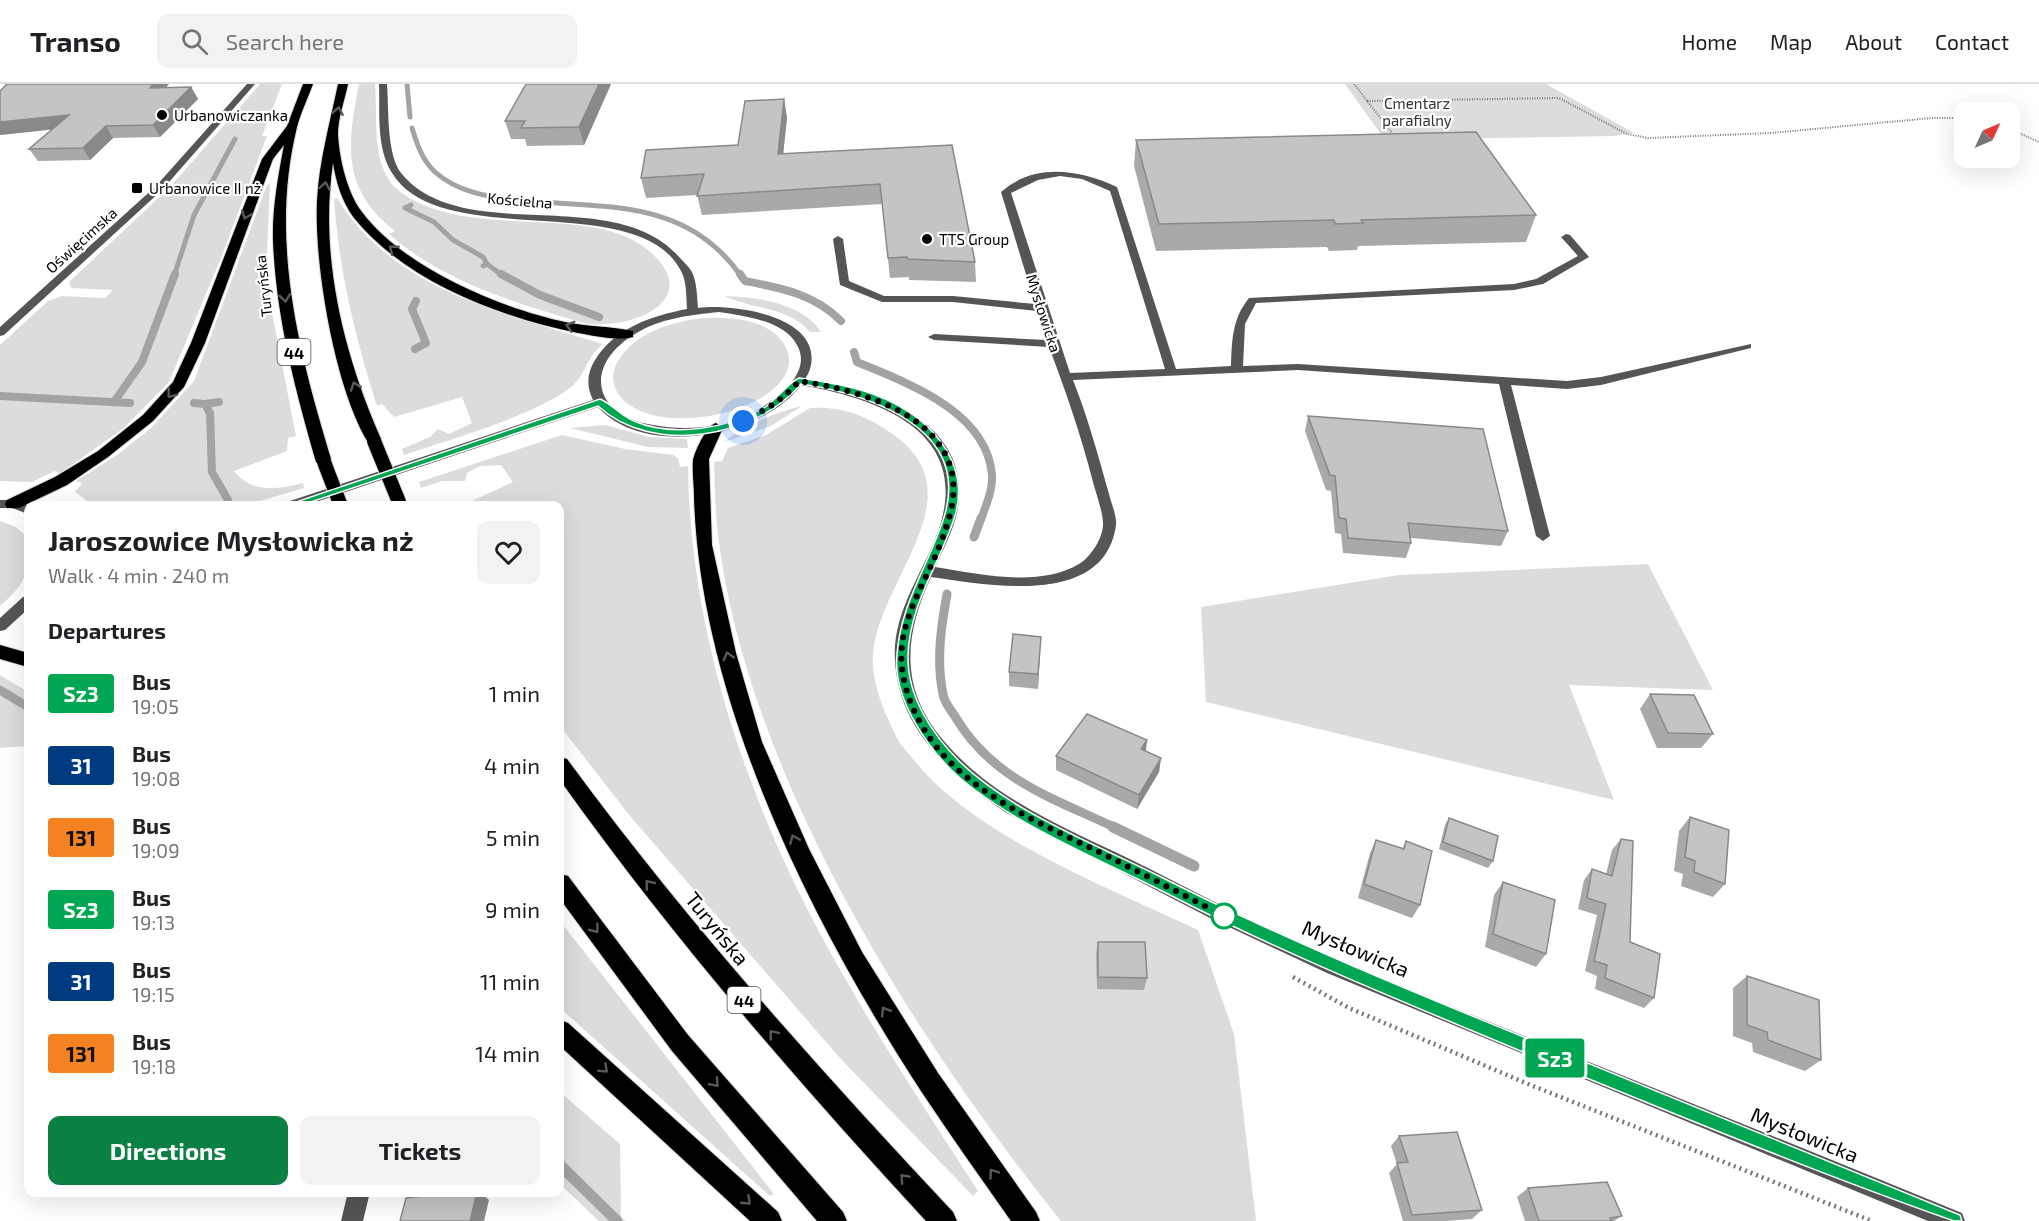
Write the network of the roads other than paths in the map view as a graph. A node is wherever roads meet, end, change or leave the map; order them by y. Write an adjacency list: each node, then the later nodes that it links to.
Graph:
1 (251, 84): 11 (street, Oświęcimska)
2 (308, 84): 5 (highway, 44)
3 (343, 84): 6 (highway, one-way to 3)
4 (383, 84): 10 (street, Kościelna)
5 (292, 126): 24 (highway, Turyńska / 44, one-way to 24, bridge); 26 (highway, one-way to 26)
6 (334, 137): 12 (highway, one-way to 6); 25 (highway, one-way to 6, bridge)
7 (1566, 237): 16 (street)
8 (838, 239): 9 (street)
9 (1042, 308): 14 (street, Mysłowicka); 17 (street, Mysłowicka)
10 (693, 311): 12 (street); 19 (street)
11 (0, 333)
12 (628, 334): 21 (street)
13 (934, 337): 14 (street)
14 (1053, 344): 18 (street, Mysłowicka)
15 (1747, 346): 20 (street)
16 (1238, 369): 17 (street); 20 (street)
17 (1172, 373): 18 (street)
18 (1066, 377): 29 (street, Mysłowicka)
19 (799, 381): 22 (street); 29 (street, Mysłowicka)
20 (1504, 381): 28 (street)
21 (600, 402): 22 (street); 23 (street)
22 (716, 428): 42 (highway, one-way to 22)
23 (304, 501)
24 (339, 501)
25 (399, 501)
26 (6, 504): 27 (street)
27 (24, 509)
28 (1544, 536)
29 (926, 571): 43 (street, Mysłowicka)
30 (24, 605): 31 (street)
31 (0, 626)
32 (0, 651): 33 (highway)
33 (24, 659)
34 (564, 771): 41 (highway, Turyńska / 44, one-way to 34)
35 (564, 888): 40 (highway, one-way to 40)
36 (564, 1035): 39 (highway, one-way to 39)
37 (358, 1197): 38 (street)
38 (351, 1221)
39 (769, 1221)
40 (834, 1221)
41 (944, 1221)
42 (1027, 1221)
43 (1954, 1221)

